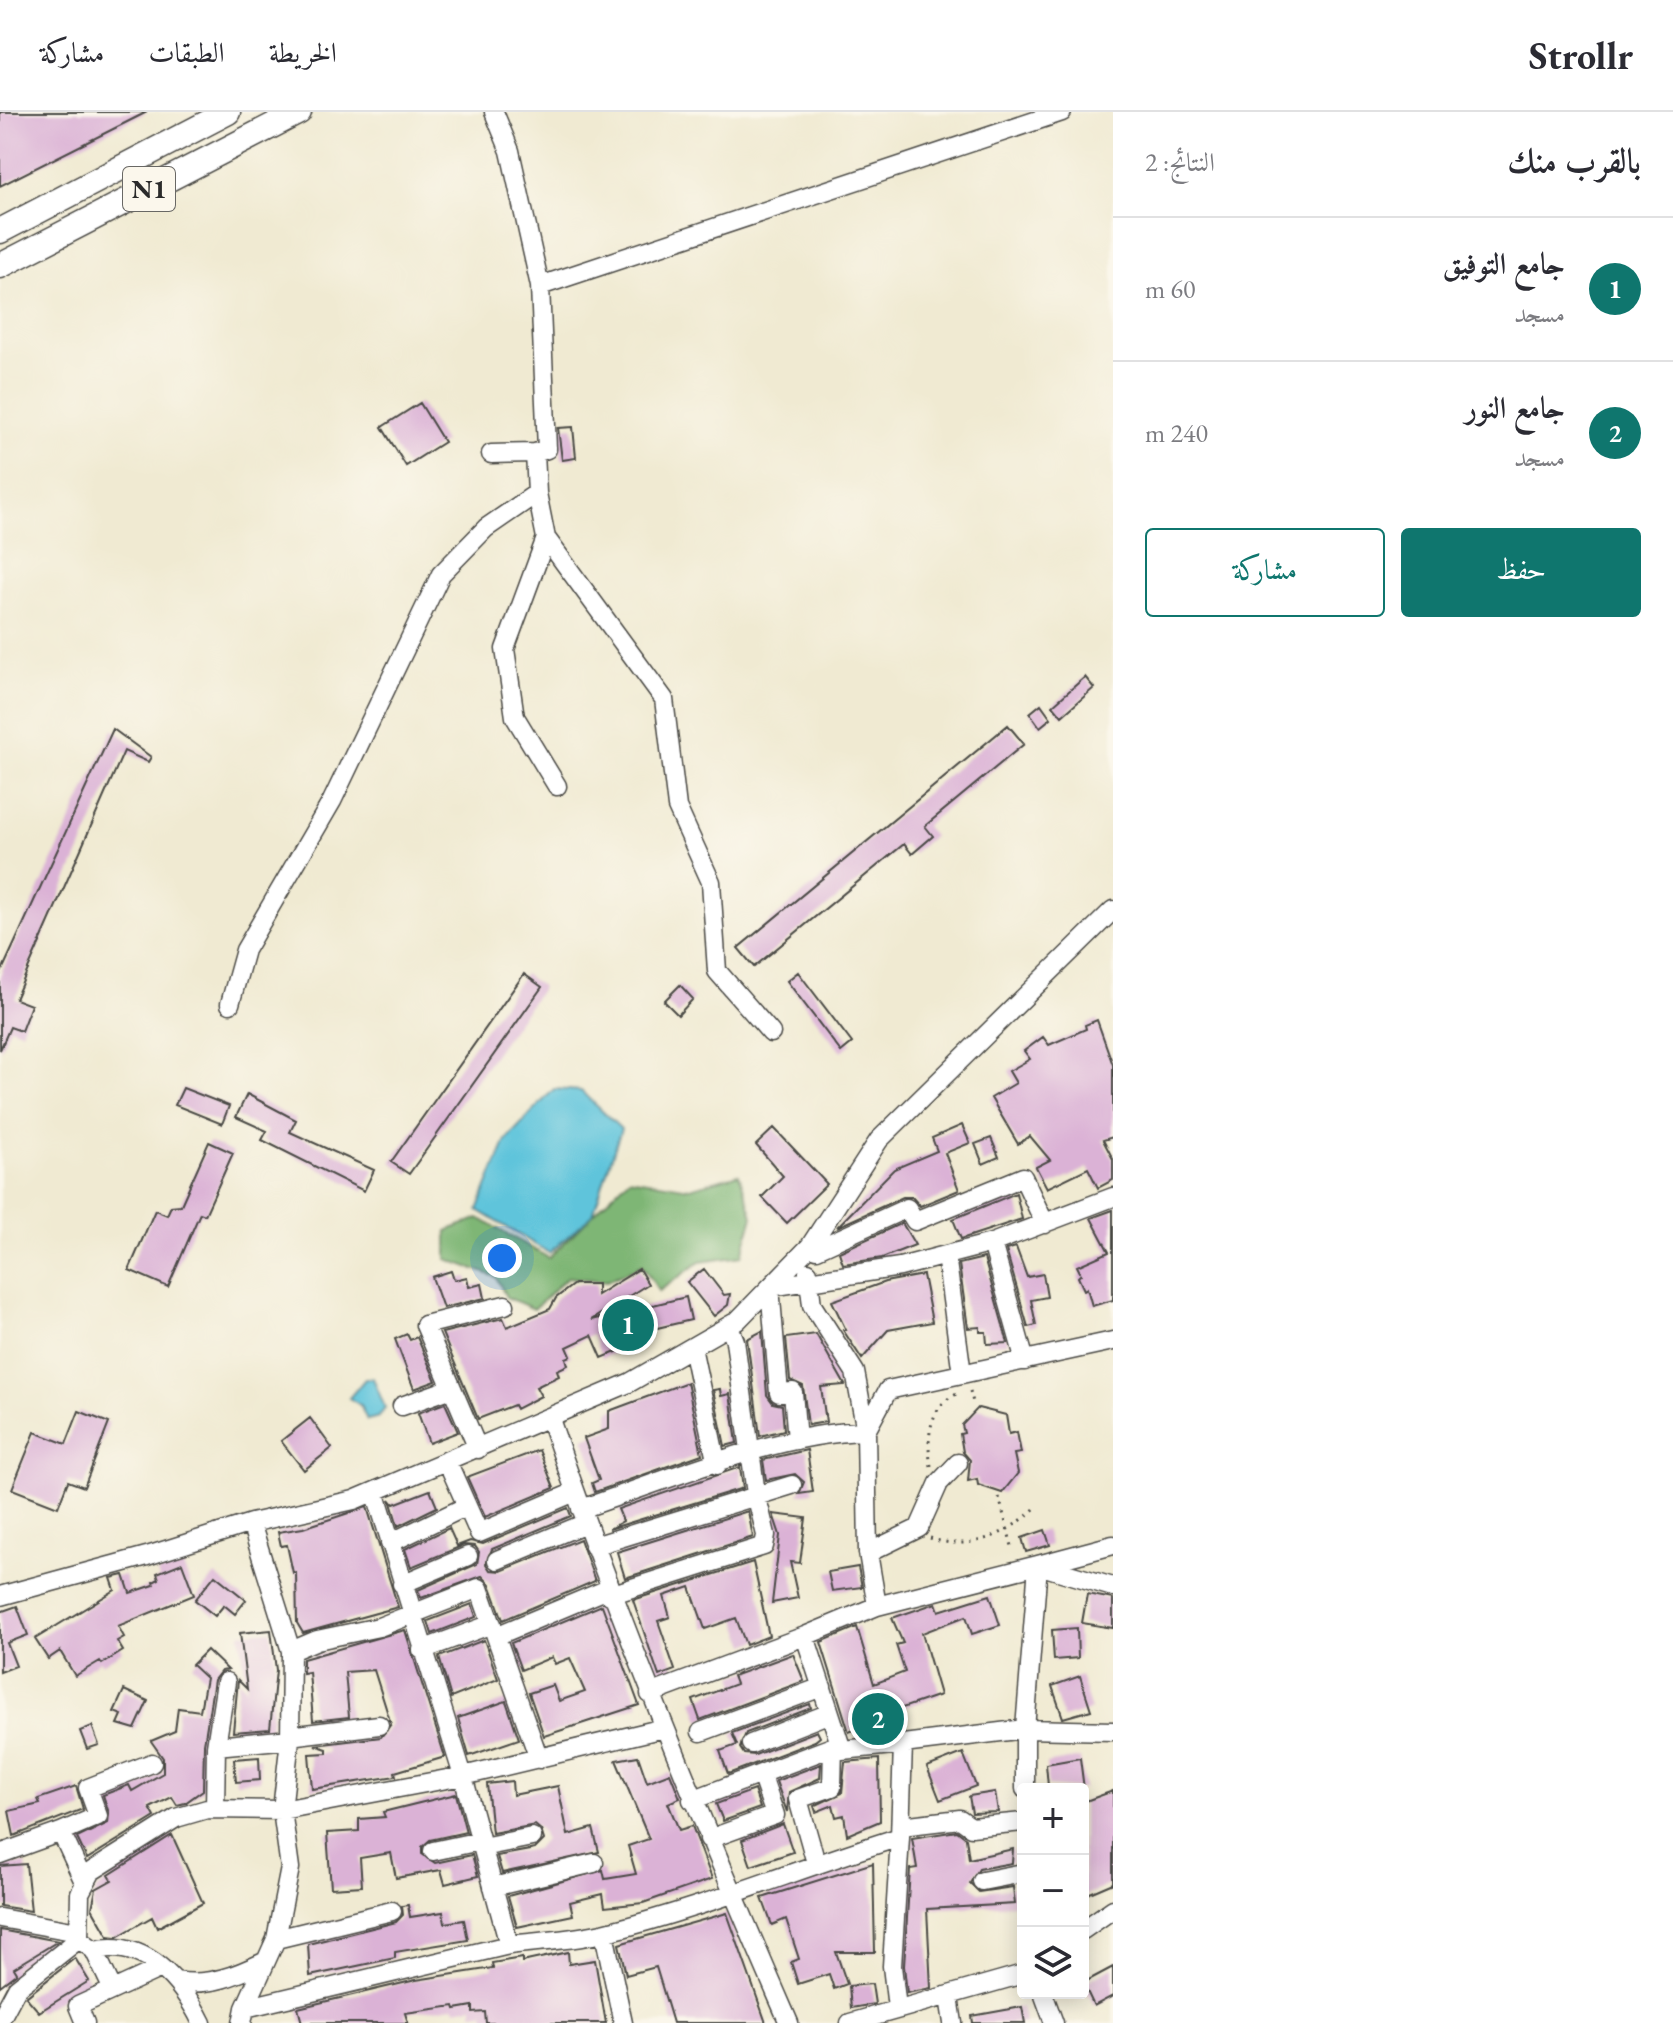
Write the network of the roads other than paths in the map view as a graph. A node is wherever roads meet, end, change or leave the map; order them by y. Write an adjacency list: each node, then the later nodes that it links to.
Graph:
1 (228, 112): 5 (highway, N1)
2 (299, 112): 6 (highway, N1)
3 (494, 112): 7 (street)
4 (1062, 112): 7 (street)
5 (0, 231)
6 (0, 266)
7 (540, 286): 8 (street)
8 (535, 453): 9 (street); 10 (street)
9 (491, 454)
10 (537, 493): 11 (street); 14 (street)
11 (546, 538): 12 (street); 15 (street)
12 (557, 786)
13 (1113, 910): 19 (street)
14 (230, 1004)
15 (771, 1033)
16 (1113, 1197): 17 (street)
17 (1045, 1224): 18 (street); 19 (street)
18 (992, 1243): 20 (street); 27 (street)
19 (808, 1248): 21 (street); 22 (street)
20 (946, 1255): 21 (street); 28 (street)
21 (810, 1281): 22 (street); 32 (street)
22 (770, 1287): 24 (street); 33 (street)
23 (505, 1305): 29 (street)
24 (729, 1326): 26 (street); 35 (street)
25 (1113, 1341): 27 (street)
26 (692, 1347): 31 (street); 38 (street)
27 (1025, 1361): 28 (street)
28 (962, 1374): 32 (street)
29 (452, 1388): 30 (street); 34 (street)
30 (402, 1406)
31 (550, 1419): 34 (street); 43 (street)
32 (866, 1431): 33 (street); 48 (street)
33 (797, 1440): 35 (street)
34 (478, 1449): 36 (street)
35 (753, 1453): 38 (street); 41 (street)
36 (447, 1461): 40 (street); 42 (street)
37 (958, 1463): 48 (street)
38 (717, 1465): 43 (street)
39 (792, 1485): 41 (street)
40 (375, 1491): 44 (street); 45 (street)
41 (756, 1494): 47 (street); 54 (street)
42 (467, 1506): 43 (street); 45 (street)
43 (580, 1508): 47 (street); 50 (street)
44 (251, 1523): 55 (street); 61 (street)
45 (390, 1543): 52 (street)
46 (1113, 1545): 51 (street)
47 (594, 1546): 54 (street)
48 (868, 1553): 56 (street)
49 (468, 1556): 52 (street)
50 (497, 1560)
51 (1038, 1565): 53 (street); 56 (street); 68 (street)
52 (402, 1584): 57 (street)
53 (1113, 1587)
54 (609, 1592): 58 (street); 64 (street)
55 (0, 1596)
56 (877, 1606): 59 (street)
57 (411, 1615): 58 (street); 60 (street); 61 (street)
58 (494, 1630): 60 (street); 76 (street)
59 (805, 1636): 63 (street); 64 (street)
60 (422, 1650): 79 (street)
61 (291, 1651): 71 (street)
62 (226, 1682): 75 (street)
63 (822, 1687): 65 (street); 70 (street)
64 (650, 1694): 67 (street)
65 (830, 1713): 72 (street); 74 (street)
66 (379, 1725): 71 (street)
67 (664, 1728): 76 (street); 81 (street)
68 (1025, 1729): 69 (street); 73 (street); 80 (street)
69 (1113, 1731)
70 (701, 1732)
71 (290, 1738): 75 (street); 83 (street)
72 (751, 1744)
73 (903, 1744): 74 (street); 86 (street)
74 (836, 1745): 78 (street); 93 (street)
75 (216, 1746): 82 (street)
76 (539, 1759): 79 (street)
77 (152, 1763): 85 (street)
78 (761, 1774): 81 (street); 88 (street)
79 (463, 1776): 83 (street); 89 (street)
80 (1025, 1783)
81 (692, 1800): 88 (street)
82 (215, 1809): 83 (street); 96 (street)
83 (282, 1810): 104 (street)
84 (1017, 1823): 86 (street)
85 (61, 1832): 91 (street); 96 (street)
86 (900, 1832): 93 (street); 114 (street)
87 (532, 1837): 89 (street)
88 (709, 1839): 98 (street)
89 (481, 1844): 90 (street); 97 (street)
90 (433, 1851)
91 (0, 1854)
92 (594, 1863): 97 (street)
93 (816, 1863): 98 (street)
94 (1017, 1874): 95 (street)
95 (982, 1881)
96 (85, 1884): 105 (street)
97 (493, 1887): 106 (street)
98 (734, 1896): 103 (street); 121 (street)
99 (1113, 1909): 102 (street)
100 (392, 1911): 104 (street)
101 (0, 1918): 105 (street)
102 (1087, 1927)
103 (604, 1933): 106 (street); 120 (street)
104 (276, 1939): 107 (street)
105 (84, 1940): 108 (street); 111 (street); 117 (street)
106 (509, 1945): 115 (street)
107 (266, 1961): 110 (street); 115 (street)
108 (161, 1968): 110 (street); 111 (street)
109 (1017, 1976): 112 (street)
110 (176, 1981): 119 (street)
111 (113, 1990): 118 (street)
112 (949, 1997): 114 (street); 123 (street)
113 (1045, 1999): 124 (street)
114 (897, 2008): 116 (street)
115 (244, 2015)
116 (877, 2019): 122 (street)
117 (0, 2020)
118 (85, 2023)
119 (202, 2023)
120 (623, 2023)
121 (789, 2023)
122 (850, 2023)
123 (953, 2023)
124 (1054, 2023)

